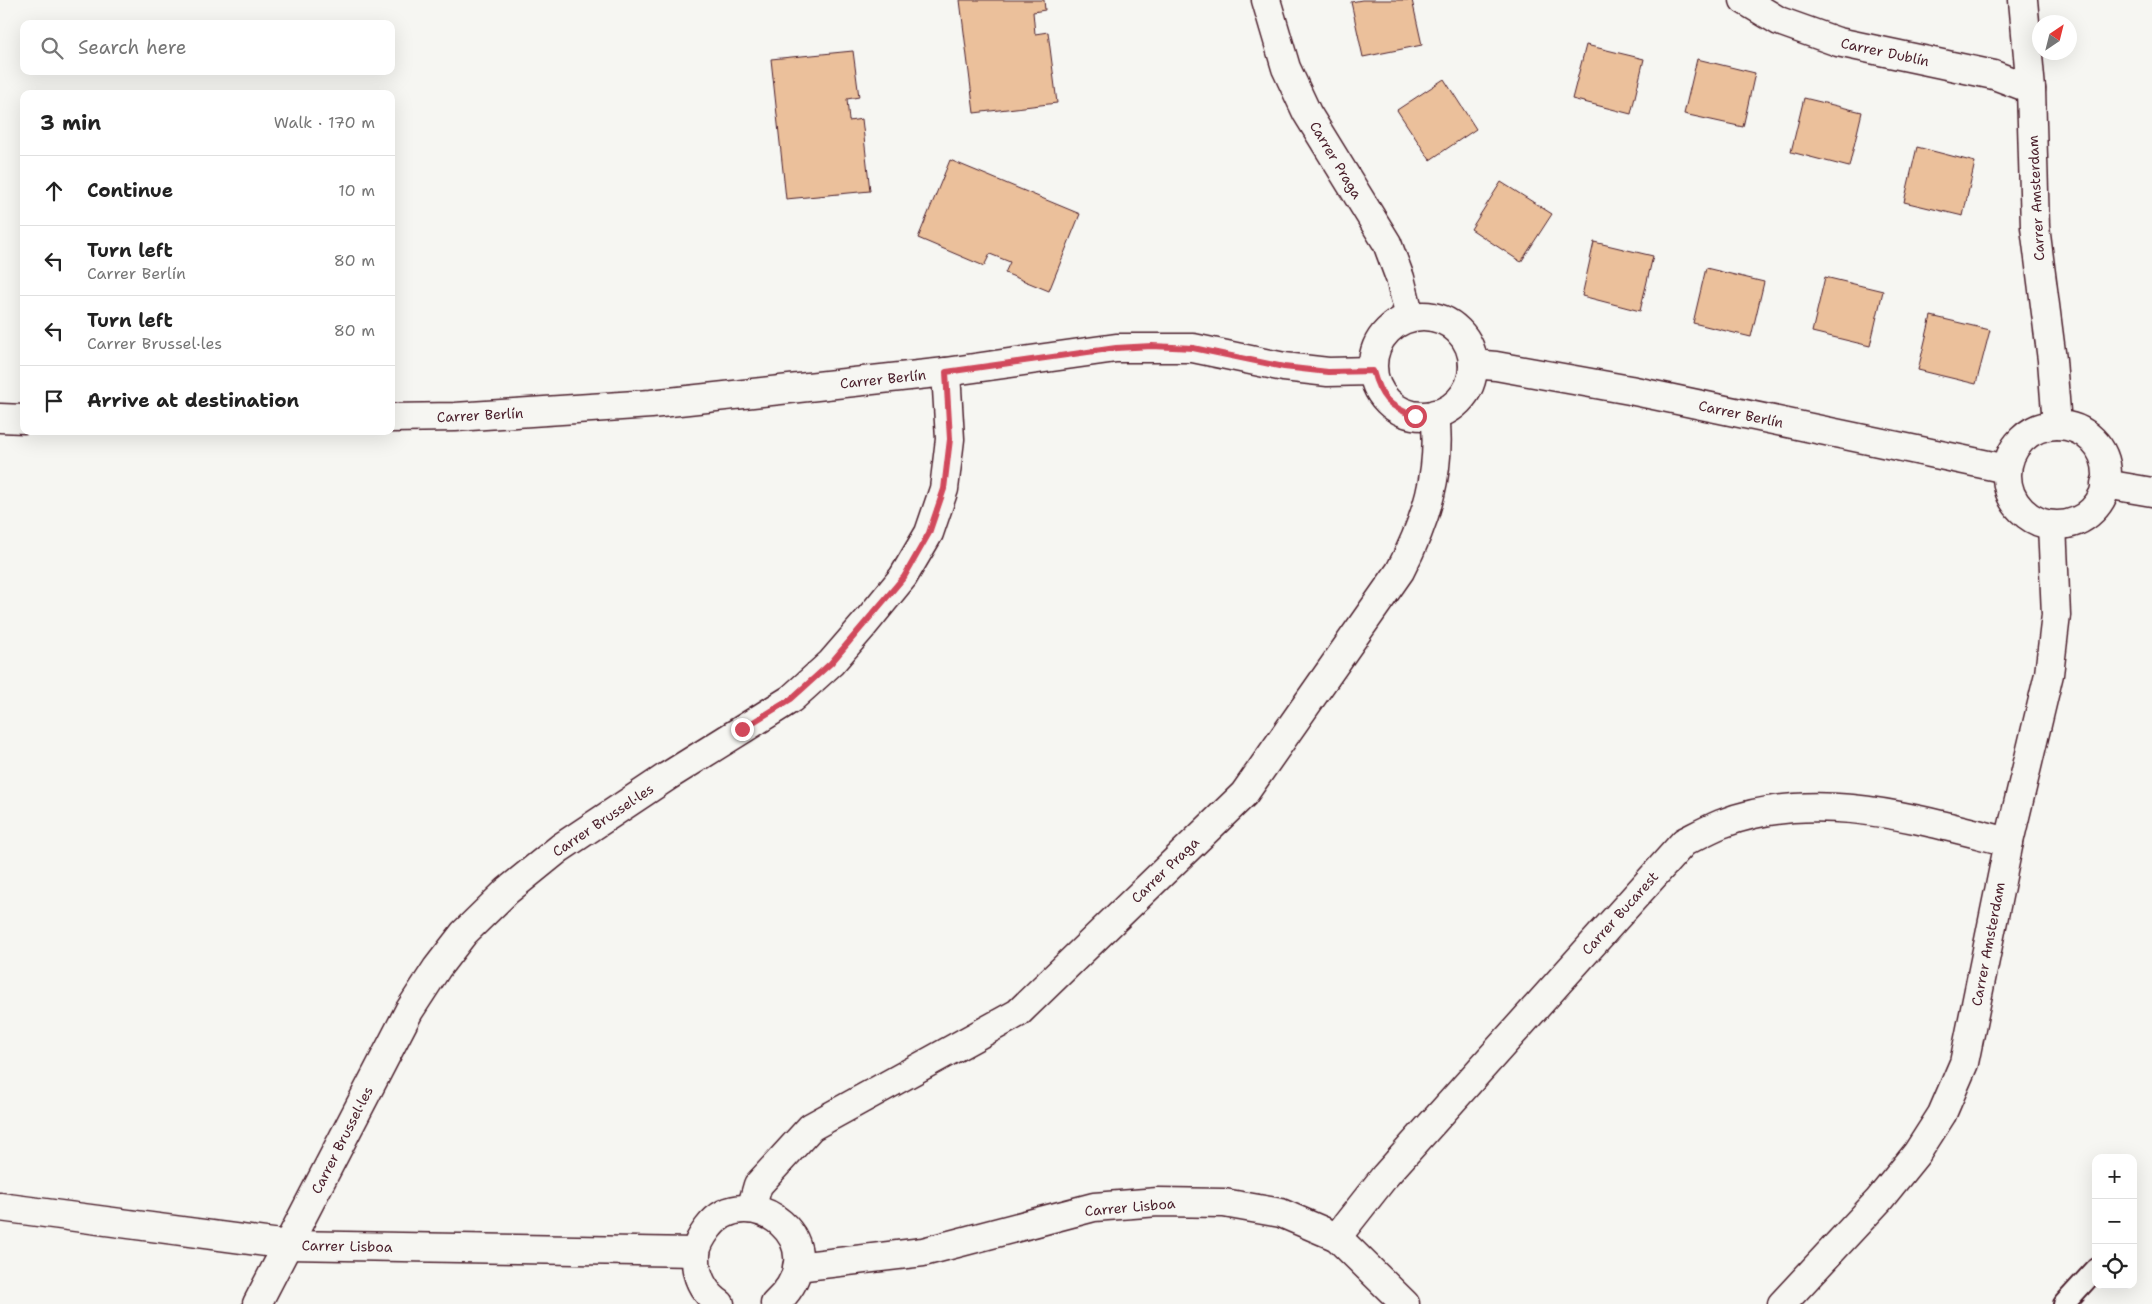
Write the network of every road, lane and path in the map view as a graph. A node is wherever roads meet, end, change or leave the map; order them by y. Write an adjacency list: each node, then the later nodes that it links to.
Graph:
1 (1266, 0): 5 (street, Carrer Praga)
2 (1744, 0): 4 (street, Carrer Dublín)
3 (2022, 0): 4 (street, Carrer Amsterdam)
4 (2031, 89): 13 (street, Carrer Amsterdam)
5 (1410, 317): 6 (street); 7 (street)
6 (1473, 364): 9 (street); 14 (street, Carrer Berlín)
7 (1373, 371): 8 (street, Carrer Berlín); 9 (street)
8 (946, 372): 11 (street, Carrer Berlín); 22 (street, Carrer Brussel·les)
9 (1435, 414): 20 (street, Carrer Praga)
10 (0, 418): 12 (street)
11 (395, 418)
12 (20, 419)
13 (2058, 425): 14 (street); 15 (street)
14 (2007, 469): 17 (street)
15 (2105, 484): 16 (street); 17 (street)
16 (2152, 492)
17 (2052, 525): 18 (street, Carrer Amsterdam)
18 (2009, 842): 21 (street, Carrer Bucarest); 30 (street, Carrer Amsterdam)
19 (0, 1207): 22 (street, Carrer Lisboa)
20 (751, 1209): 23 (street); 24 (street)
21 (1337, 1237): 24 (street, Carrer Lisboa); 29 (street, Carrer Lisboa)
22 (288, 1245): 23 (street, Carrer Lisboa); 26 (street, Carrer Brussel·les)
23 (696, 1252): 27 (street)
24 (798, 1267): 28 (street)
25 (2092, 1273): 31 (lane)
26 (257, 1304)
27 (720, 1304)
28 (775, 1304)
29 (1405, 1304)
30 (1782, 1304)
31 (2064, 1304)

